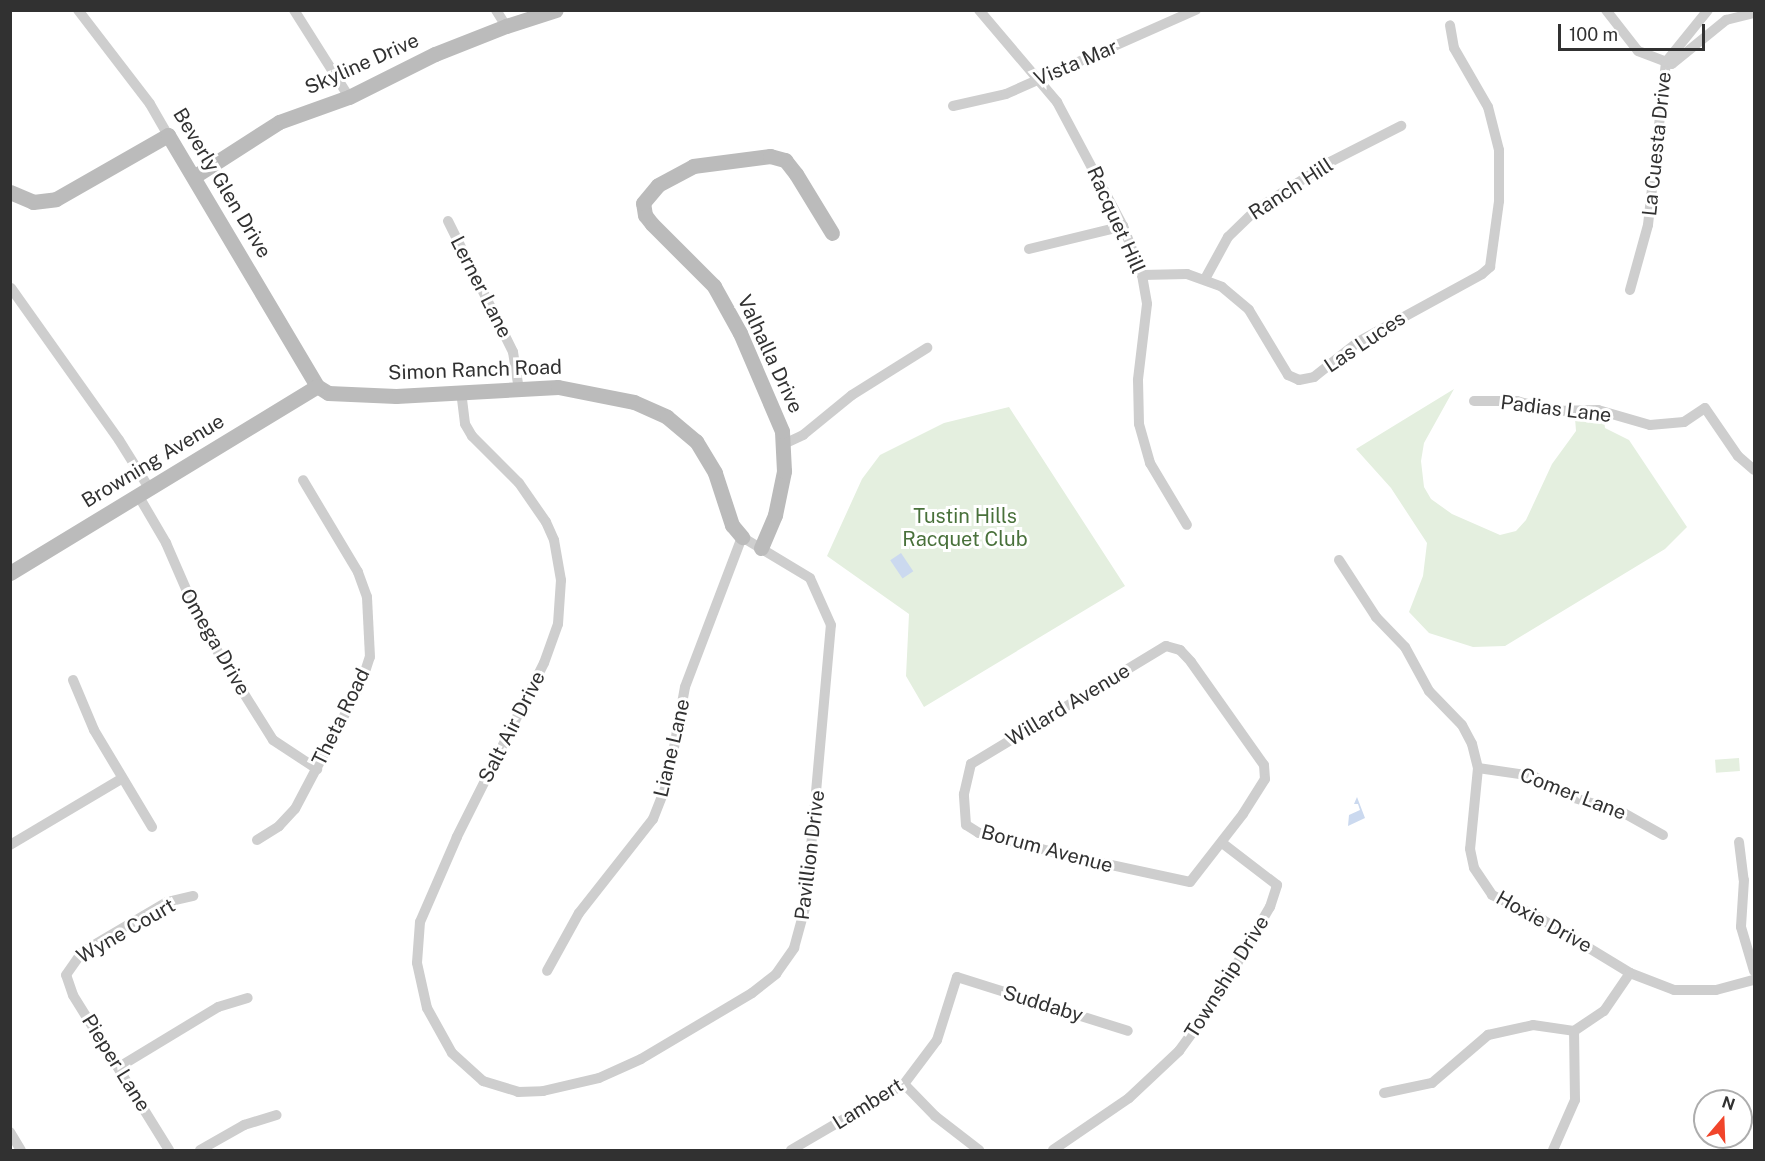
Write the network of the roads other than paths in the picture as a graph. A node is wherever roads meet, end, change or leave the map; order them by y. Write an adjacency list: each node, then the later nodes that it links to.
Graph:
1 (78, 10): 17 (street, Beverly Glen Drive)
2 (294, 10): 14 (street)
3 (495, 10): 11 (street)
4 (556, 10): 11 (street, Skyline Drive)
5 (979, 10): 13 (street, Racquet Hill)
6 (1196, 10): 13 (street, Vista Mar)
7 (1606, 10): 12 (street)
8 (1708, 10): 12 (street, La Cuesta Drive)
9 (1755, 13): 12 (street)
10 (1450, 25): 25 (street, Las Luces)
11 (506, 26): 14 (street, Skyline Drive)
12 (1666, 62): 27 (street, La Cuesta Drive)
13 (1038, 79): 15 (street, Vista Mar); 21 (street, Racquet Hill)
14 (349, 97): 18 (street, Skyline Drive)
15 (953, 106)
16 (1401, 126): 25 (street, Ranch Hill)
17 (168, 135): 18 (street, Beverly Glen Drive); 19 (street)
18 (195, 176): 29 (street, Beverly Glen Drive)
19 (10, 192)
20 (448, 221): 30 (street, Lerner Lane)
21 (1123, 226): 23 (street); 24 (street, Racquet Hill)
22 (832, 233): 33 (street, Valhalla Drive)
23 (1029, 249)
24 (1142, 275): 25 (street, Las Luces); 37 (street, Racquet Hill)
25 (1205, 279)
26 (11, 288): 36 (street, Omega Drive)
27 (1630, 290)
28 (927, 348): 33 (street)
29 (317, 386): 31 (street, Simon Ranch Road); 36 (street, Browning Avenue)
30 (519, 388): 31 (street, Simon Ranch Road); 38 (street, Simon Ranch Road)
31 (461, 392): 64 (street, Salt Air Drive)
32 (1473, 401): 34 (street, Padias Lane)
33 (786, 443): 39 (street, Valhalla Drive)
34 (1755, 470)
35 (303, 480): 45 (street, Theta Road)
36 (144, 491): 41 (street, Browning Avenue); 45 (street, Omega Drive)
37 (1187, 525)
38 (742, 537): 39 (street, Pavillion Drive); 54 (street, Liane Lane)
39 (760, 548): 64 (street, Pavillion Drive)
40 (1339, 560): 44 (street, Hoxie Drive)
41 (10, 573)
42 (73, 681): 46 (street)
43 (971, 764): 51 (street, Borum Avenue); 51 (street, Willard Avenue)
44 (1478, 768): 48 (street, Comer Lane); 56 (street, Hoxie Drive)
45 (317, 769): 49 (street, Theta Road)
46 (122, 779): 47 (street); 52 (street)
47 (152, 827)
48 (1663, 835)
49 (257, 840)
50 (1739, 842): 55 (street)
51 (1222, 843): 74 (street, Township Drive)
52 (10, 845)
53 (193, 896): 57 (street, Wyne Court)
54 (547, 971)
55 (1755, 971)
56 (1630, 973): 59 (street, Hoxie Drive); 62 (street)
57 (66, 975): 63 (street, Pieper Lane)
58 (957, 977): 61 (street, Suddaby); 65 (street, Lambert)
59 (1755, 980)
60 (248, 998): 63 (street)
61 (1128, 1031)
62 (1574, 1031): 66 (street); 75 (street)
63 (119, 1067): 70 (street, Pieper Lane)
64 (467, 1070)
65 (904, 1084): 72 (street, Lambert); 73 (street)
66 (1384, 1093)
67 (276, 1115): 71 (street)
68 (10, 1132): 69 (street)
69 (21, 1150)
70 (169, 1150)
71 (200, 1150)
72 (792, 1150)
73 (979, 1150)
74 (1053, 1150)
75 (1553, 1150)

